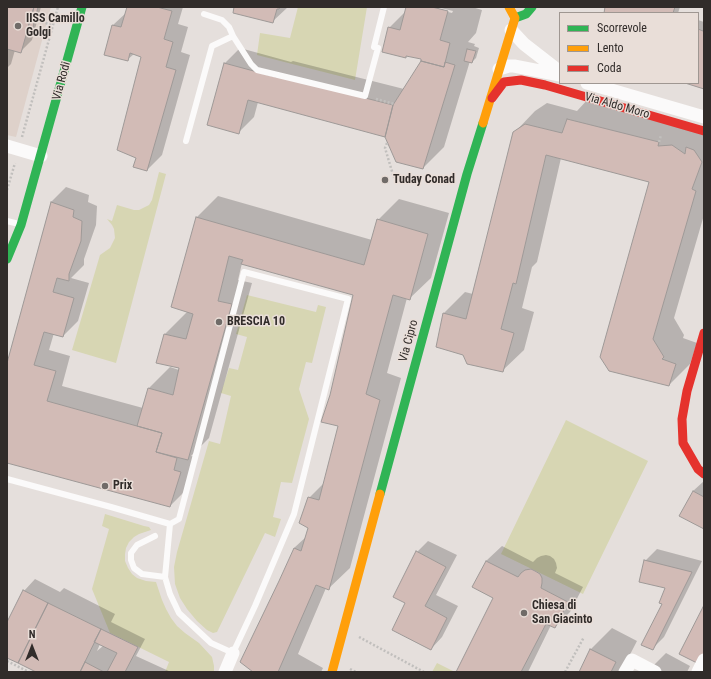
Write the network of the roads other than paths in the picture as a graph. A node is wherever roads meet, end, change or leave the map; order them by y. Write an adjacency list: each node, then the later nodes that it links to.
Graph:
1 (82, 7): 17 (street, Via Rodi)
2 (384, 7): 7 (lane)
3 (509, 7): 6 (street)
4 (532, 7): 6 (street)
5 (204, 14): 7 (lane)
6 (513, 24): 8 (street, Via Cipro); 9 (street)
7 (233, 36): 15 (lane)
8 (499, 69): 10 (street); 12 (street, Via Cipro)
9 (559, 73)
10 (559, 74)
11 (590, 84): 13 (street, Via Aldo Moro)
12 (490, 100): 14 (street, Via Aldo Moro); 30 (street, Via Cipro)
13 (704, 117)
14 (704, 131)
15 (186, 141)
16 (13, 148): 17 (street)
17 (41, 156): 19 (street, Via Rodi)
18 (7, 221): 19 (lane)
19 (21, 225): 20 (street, Via Rodi)
20 (7, 259)
21 (704, 333): 22 (street)
22 (704, 474)
23 (7, 479): 24 (lane)
24 (170, 524): 26 (lane); 27 (lane)
25 (155, 536): 26 (lane)
26 (165, 577): 27 (lane)
27 (233, 652): 29 (street)
28 (704, 660): 33 (street)
29 (225, 672)
30 (332, 672)
31 (625, 672): 32 (street)
32 (656, 672)
33 (698, 672)

